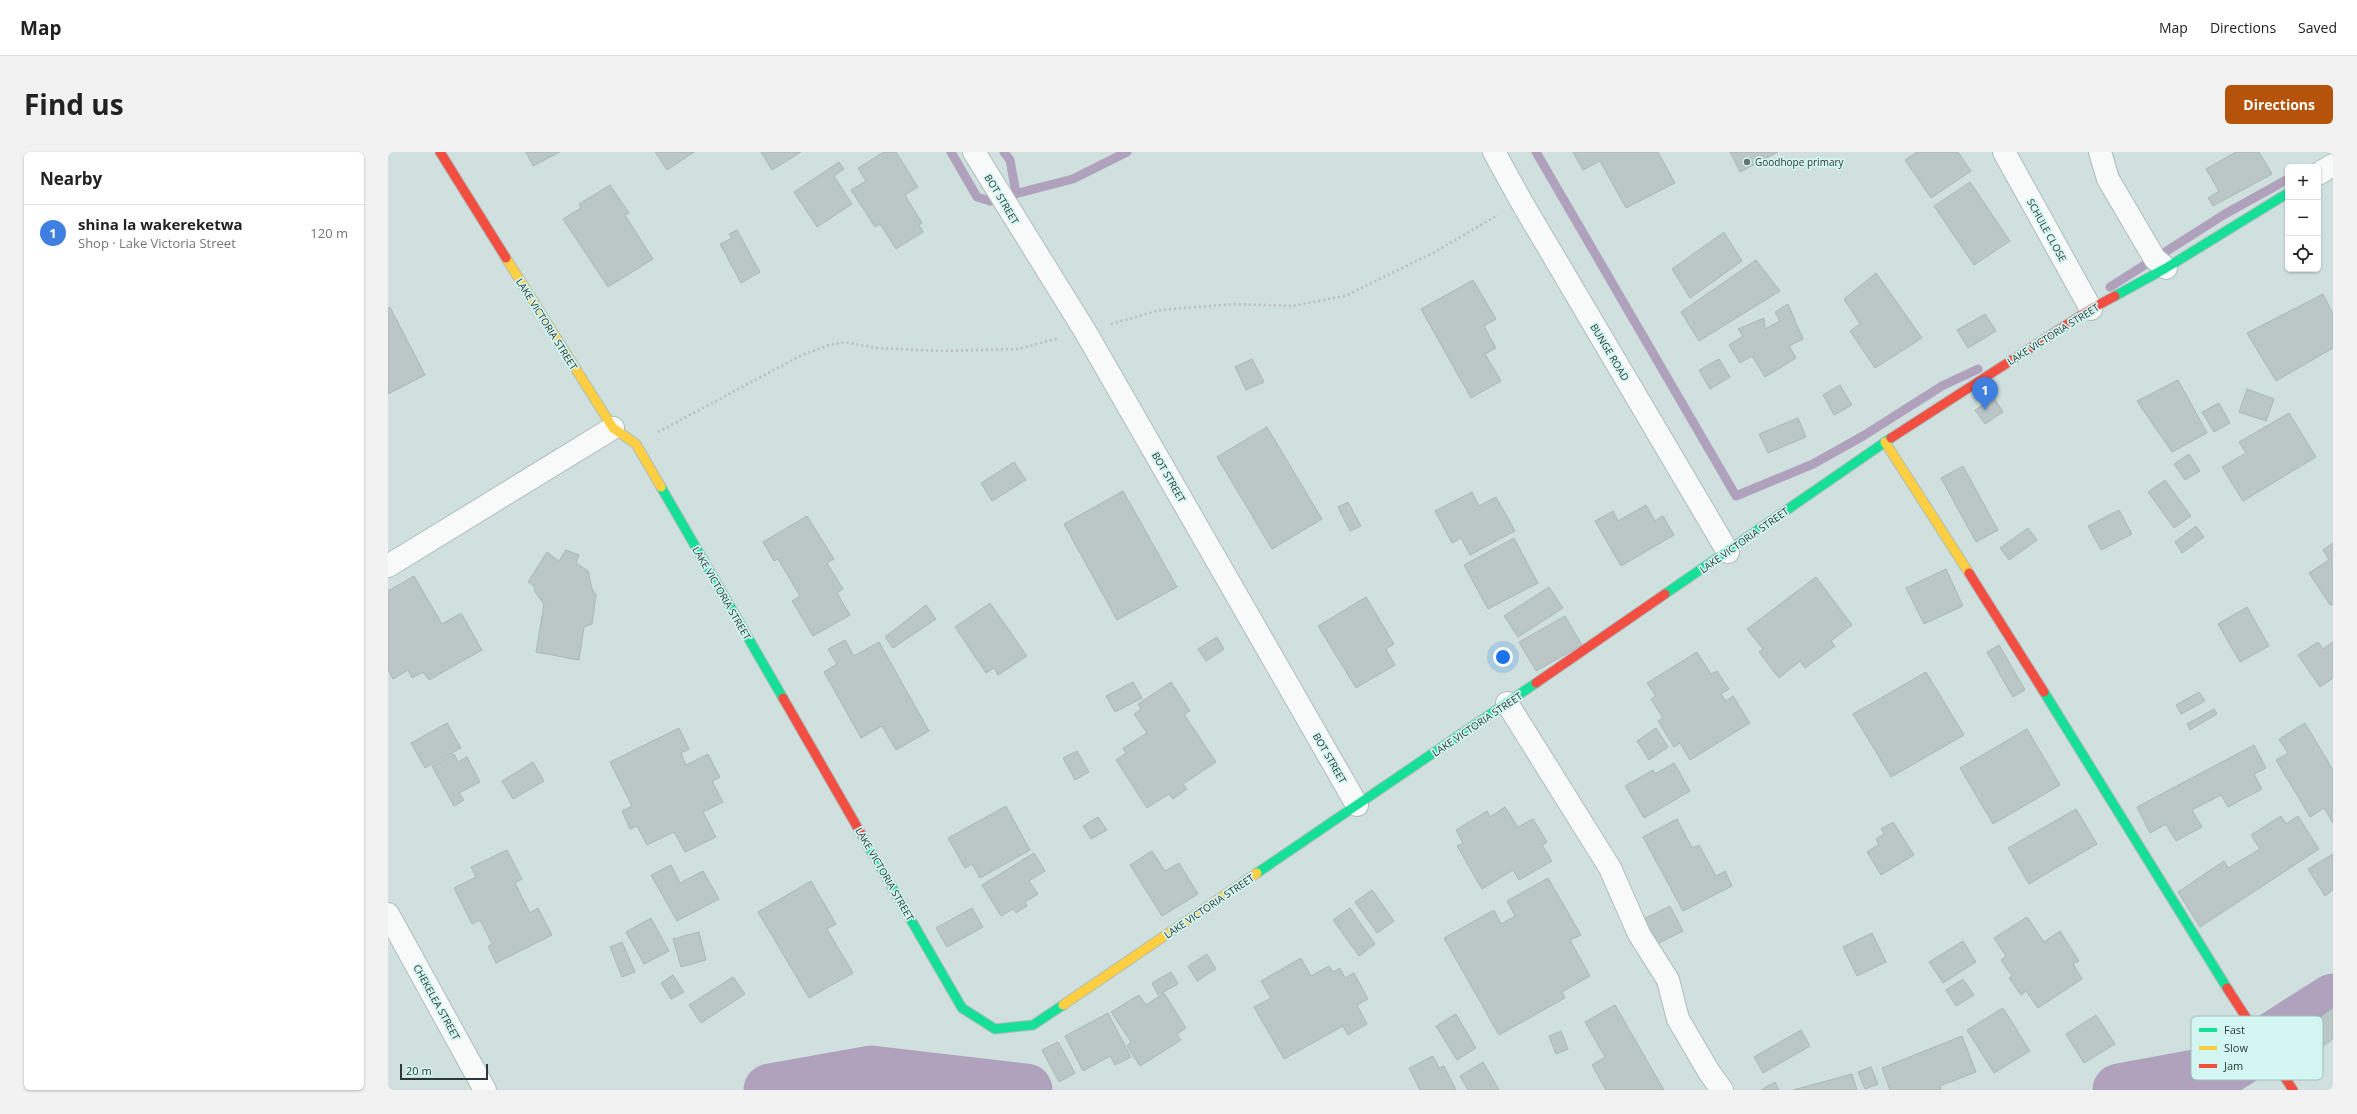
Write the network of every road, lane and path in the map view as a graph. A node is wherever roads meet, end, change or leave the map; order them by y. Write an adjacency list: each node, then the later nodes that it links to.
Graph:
1 (440, 152): 11 (street, LAKE VICTORIA STREET)
2 (974, 152): 16 (street, BOT STREET)
3 (1494, 152): 13 (street, BUNGE ROAD)
4 (2004, 152): 10 (street, SCHULE CLOSE)
5 (2100, 152): 9 (street)
6 (2333, 165): 7 (street)
7 (2321, 172)
8 (2285, 195): 9 (street, LAKE VICTORIA STREET)
9 (2166, 268): 10 (street, LAKE VICTORIA STREET)
10 (2090, 309): 12 (street, LAKE VICTORIA STREET)
11 (613, 428): 14 (street); 16 (street, LAKE VICTORIA STREET)
12 (1885, 442): 13 (street, LAKE VICTORIA STREET); 18 (street)
13 (1728, 552): 15 (street, LAKE VICTORIA STREET)
14 (388, 566)
15 (1507, 703): 16 (street, LAKE VICTORIA STREET); 21 (street)
16 (1358, 805)
17 (388, 914): 20 (street, CHEKELEA STREET)
18 (2244, 1016)
19 (2286, 1080): 22 (street)
20 (485, 1090)
21 (1722, 1090)
22 (2293, 1090)

